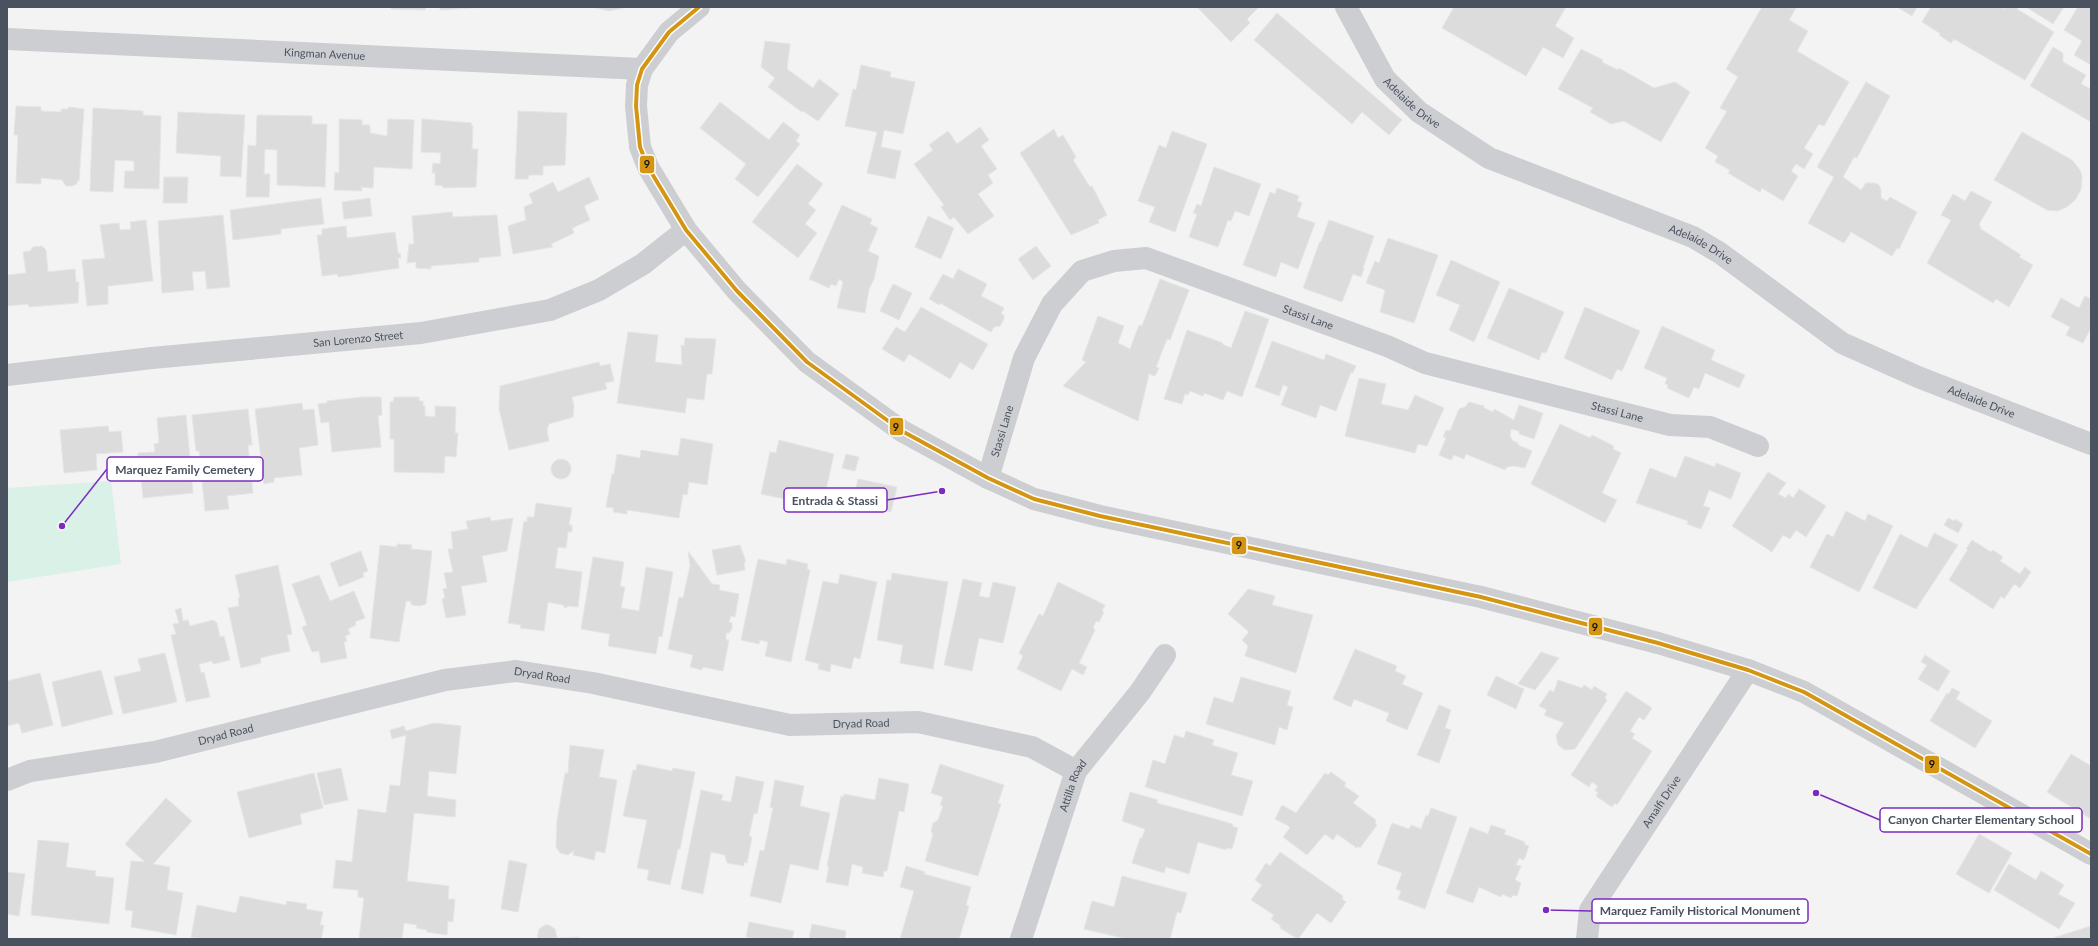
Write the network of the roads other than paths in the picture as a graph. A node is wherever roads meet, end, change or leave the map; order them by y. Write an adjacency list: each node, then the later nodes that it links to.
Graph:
1 (699, 7): 4 (street)
2 (1346, 7): 7 (street, Adelaide Drive)
3 (7, 39): 4 (street, Kingman Avenue)
4 (642, 69): 5 (street)
5 (686, 230): 6 (street, San Lorenzo Street); 9 (street)
6 (7, 375)
7 (2091, 444)
8 (1758, 446): 9 (street, Stassi Lane)
9 (988, 478): 11 (street)
10 (1165, 655): 12 (street, Attilla Road)
11 (1748, 670): 14 (street); 16 (street, Amalfi Drive)
12 (1076, 771): 13 (street, Dryad Road); 15 (street, Attilla Road)
13 (7, 780)
14 (2091, 854)
15 (1021, 939)
16 (1587, 939)

